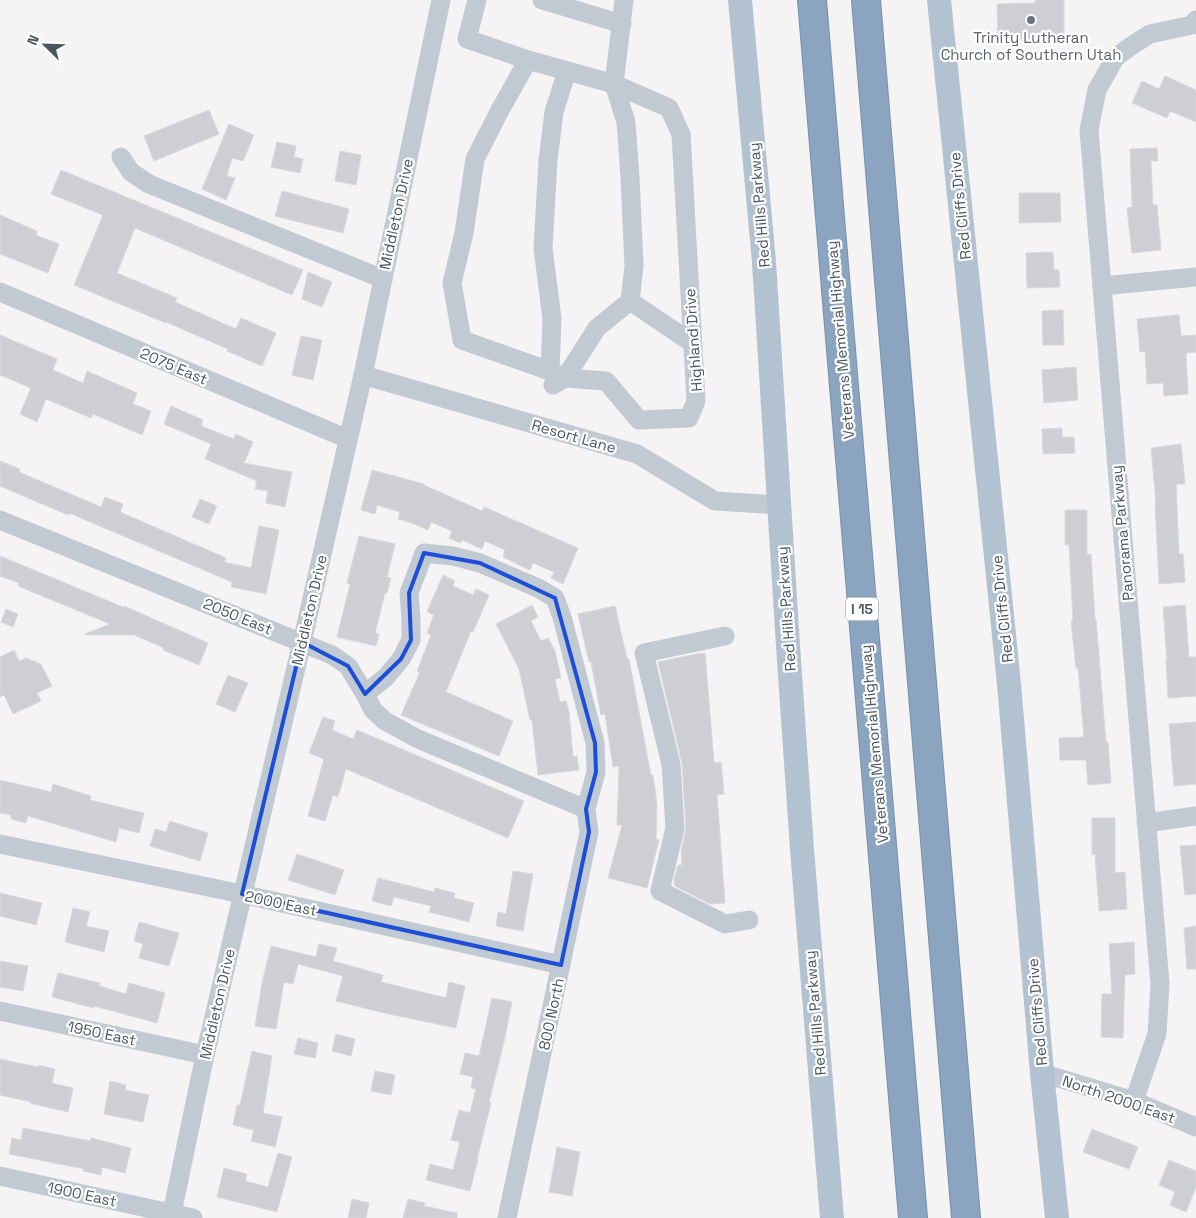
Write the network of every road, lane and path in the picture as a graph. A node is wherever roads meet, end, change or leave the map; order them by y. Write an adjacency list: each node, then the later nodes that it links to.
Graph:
1 (441, 0): 16 (street, Middleton Drive)
2 (477, 0): 11 (street)
3 (542, 0): 9 (street)
4 (624, 0): 9 (street)
5 (740, 0): 24 (main road, Red Hills Parkway)
6 (812, 0): 46 (highway, Veterans Memorial Highway / I 15)
7 (866, 0): 47 (highway)
8 (939, 0): 38 (main road, Red Cliffs Drive)
9 (622, 24): 13 (street)
10 (1195, 25): 17 (street, Panorama Parkway)
11 (528, 60): 12 (street); 22 (street)
12 (567, 71): 13 (street); 22 (street)
13 (614, 84): 19 (street); 20 (street, Highland Drive)
14 (121, 157): 16 (street)
15 (1196, 277): 17 (street)
16 (383, 279): 21 (street, Middleton Drive)
17 (1102, 286): 31 (street, Panorama Parkway)
18 (0, 292): 23 (street, 2075 East)
19 (630, 301): 20 (street); 22 (street)
20 (692, 343): 22 (street, Highland Drive)
21 (363, 376): 23 (street, Middleton Drive); 24 (street, Resort Lane)
22 (556, 378)
23 (348, 439): 27 (street, Middleton Drive)
24 (779, 504): 45 (main road, Red Hills Parkway)
25 (0, 520): 27 (street, 2050 East)
26 (725, 636): 34 (street)
27 (302, 642): 28 (street, 2050 East); 33 (street, Middleton Drive)
28 (365, 694): 29 (street, 2050 East); 29 (street)
29 (586, 809): 35 (street, 800 North)
30 (1196, 816): 31 (street)
31 (1146, 823): 39 (street, Panorama Parkway)
32 (0, 844): 33 (street, 2000 East)
33 (242, 894): 35 (street, 2000 East); 37 (street, Middleton Drive)
34 (749, 920)
35 (561, 965): 44 (street, 800 North)
36 (0, 1011): 37 (street, 1950 East)
37 (205, 1054): 42 (street, Middleton Drive)
38 (1042, 1073): 39 (street, North 2000 East); 48 (main road, Red Cliffs Drive)
39 (1134, 1102): 40 (street, North 2000 East)
40 (1196, 1127)
41 (0, 1176): 42 (street, 1900 East)
42 (171, 1216): 43 (street, 1900 East)
43 (193, 1218)
44 (507, 1218)
45 (832, 1218)
46 (913, 1218)
47 (966, 1218)
48 (1057, 1218)

